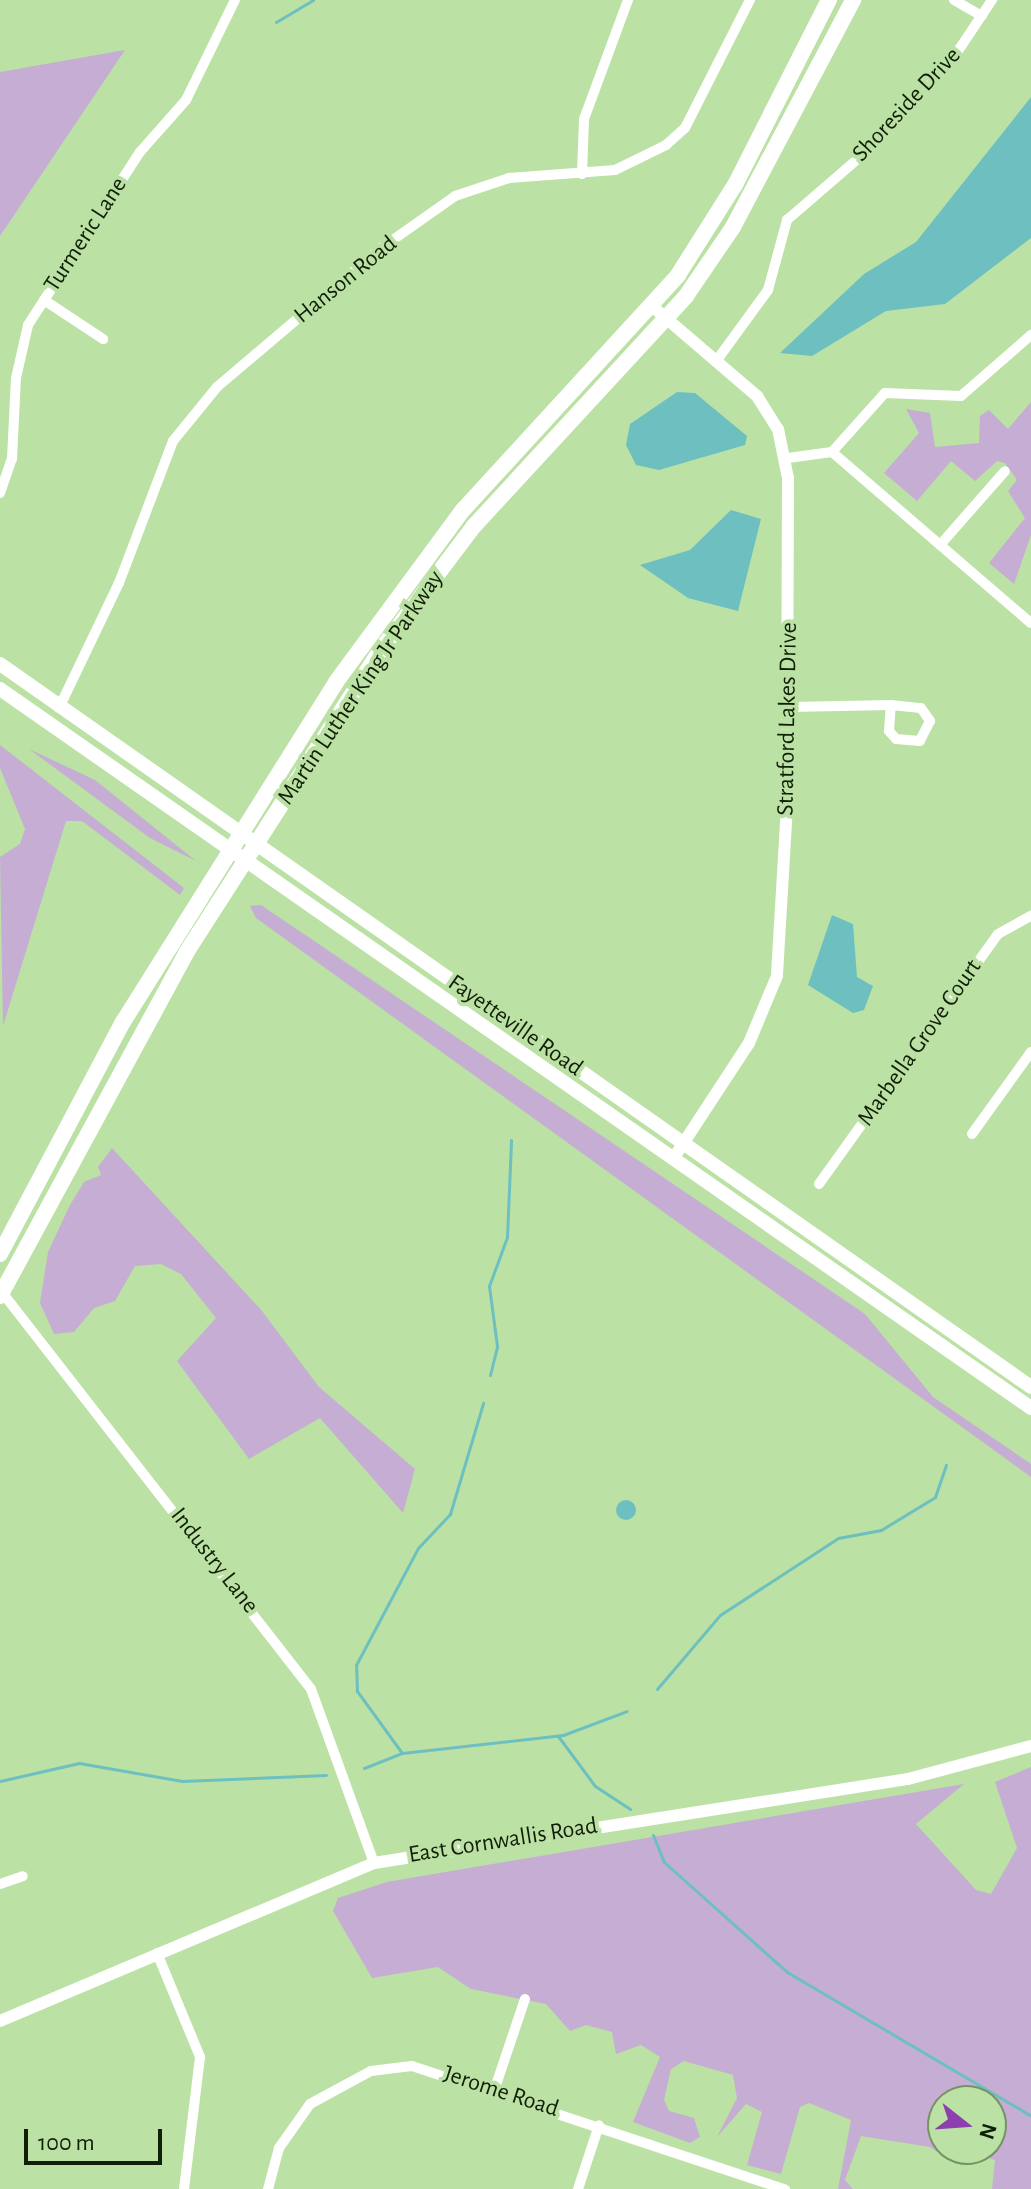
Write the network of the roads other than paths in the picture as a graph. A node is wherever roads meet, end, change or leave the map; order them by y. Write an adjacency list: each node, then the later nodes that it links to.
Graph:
1 (235, 0): 10 (street, Turmeric Lane)
2 (628, 0): 9 (street)
3 (750, 0): 9 (street, Hanson Road)
4 (829, 0): 11 (main road, Martin Luther King Jr Parkway)
5 (853, 0): 12 (main road, Martin Luther King Jr Parkway)
6 (954, 0): 8 (street)
7 (992, 0): 8 (street, Shoreside Drive)
8 (982, 16): 15 (street, Shoreside Drive)
9 (582, 174): 26 (street, Hanson Road)
10 (44, 300): 14 (street); 19 (street, Turmeric Lane)
11 (653, 307): 12 (street, Stratford Lakes Drive); 27 (main road, Martin Luther King Jr Parkway)
12 (667, 319): 15 (street, Stratford Lakes Drive); 28 (main road, Martin Luther King Jr Parkway)
13 (1031, 335): 16 (street)
14 (103, 339)
15 (717, 360): 17 (street, Stratford Lakes Drive)
16 (832, 452): 17 (street); 20 (street)
17 (788, 458): 25 (street, Stratford Lakes Drive)
18 (1005, 471): 20 (street)
19 (0, 493)
20 (940, 545): 21 (street)
21 (1031, 623)
22 (0, 664): 26 (main road, Fayetteville Road)
23 (0, 689): 29 (main road, Fayetteville Road)
24 (891, 705): 24 (street); 25 (street)
25 (789, 707): 34 (street, Stratford Lakes Drive)
26 (59, 708): 27 (main road, Fayetteville Road)
27 (241, 835): 28 (main road, Fayetteville Road); 29 (main road, Martin Luther King Jr Parkway)
28 (256, 846): 30 (main road, Martin Luther King Jr Parkway); 34 (main road, Fayetteville Road)
29 (229, 853): 30 (main road, Fayetteville Road); 37 (main road, Martin Luther King Jr Parkway)
30 (244, 864): 35 (main road, Fayetteville Road); 38 (main road, Martin Luther King Jr Parkway)
31 (1031, 916): 36 (street, Marbella Grove Court)
32 (1031, 1052): 33 (street)
33 (972, 1134)
34 (683, 1144): 35 (street, Stratford Lakes Drive); 39 (main road, Fayetteville Road)
35 (673, 1159): 40 (main road, Fayetteville Road)
36 (819, 1184)
37 (0, 1254)
38 (1, 1292): 42 (street, Industry Lane)
39 (1031, 1387)
40 (1031, 1408)
41 (1031, 1746): 42 (street, East Cornwallis Road)
42 (374, 1863): 45 (street, East Cornwallis Road)
43 (23, 1876): 44 (street)
44 (0, 1884)
45 (157, 1953): 47 (street, East Cornwallis Road); 50 (street)
46 (525, 1999): 48 (street)
47 (0, 2021)
48 (495, 2088): 49 (street, Jerome Road); 51 (street, Jerome Road)
49 (599, 2125): 52 (street); 53 (street, Jerome Road)
50 (184, 2189)
51 (268, 2189)
52 (578, 2189)
53 (785, 2189)

